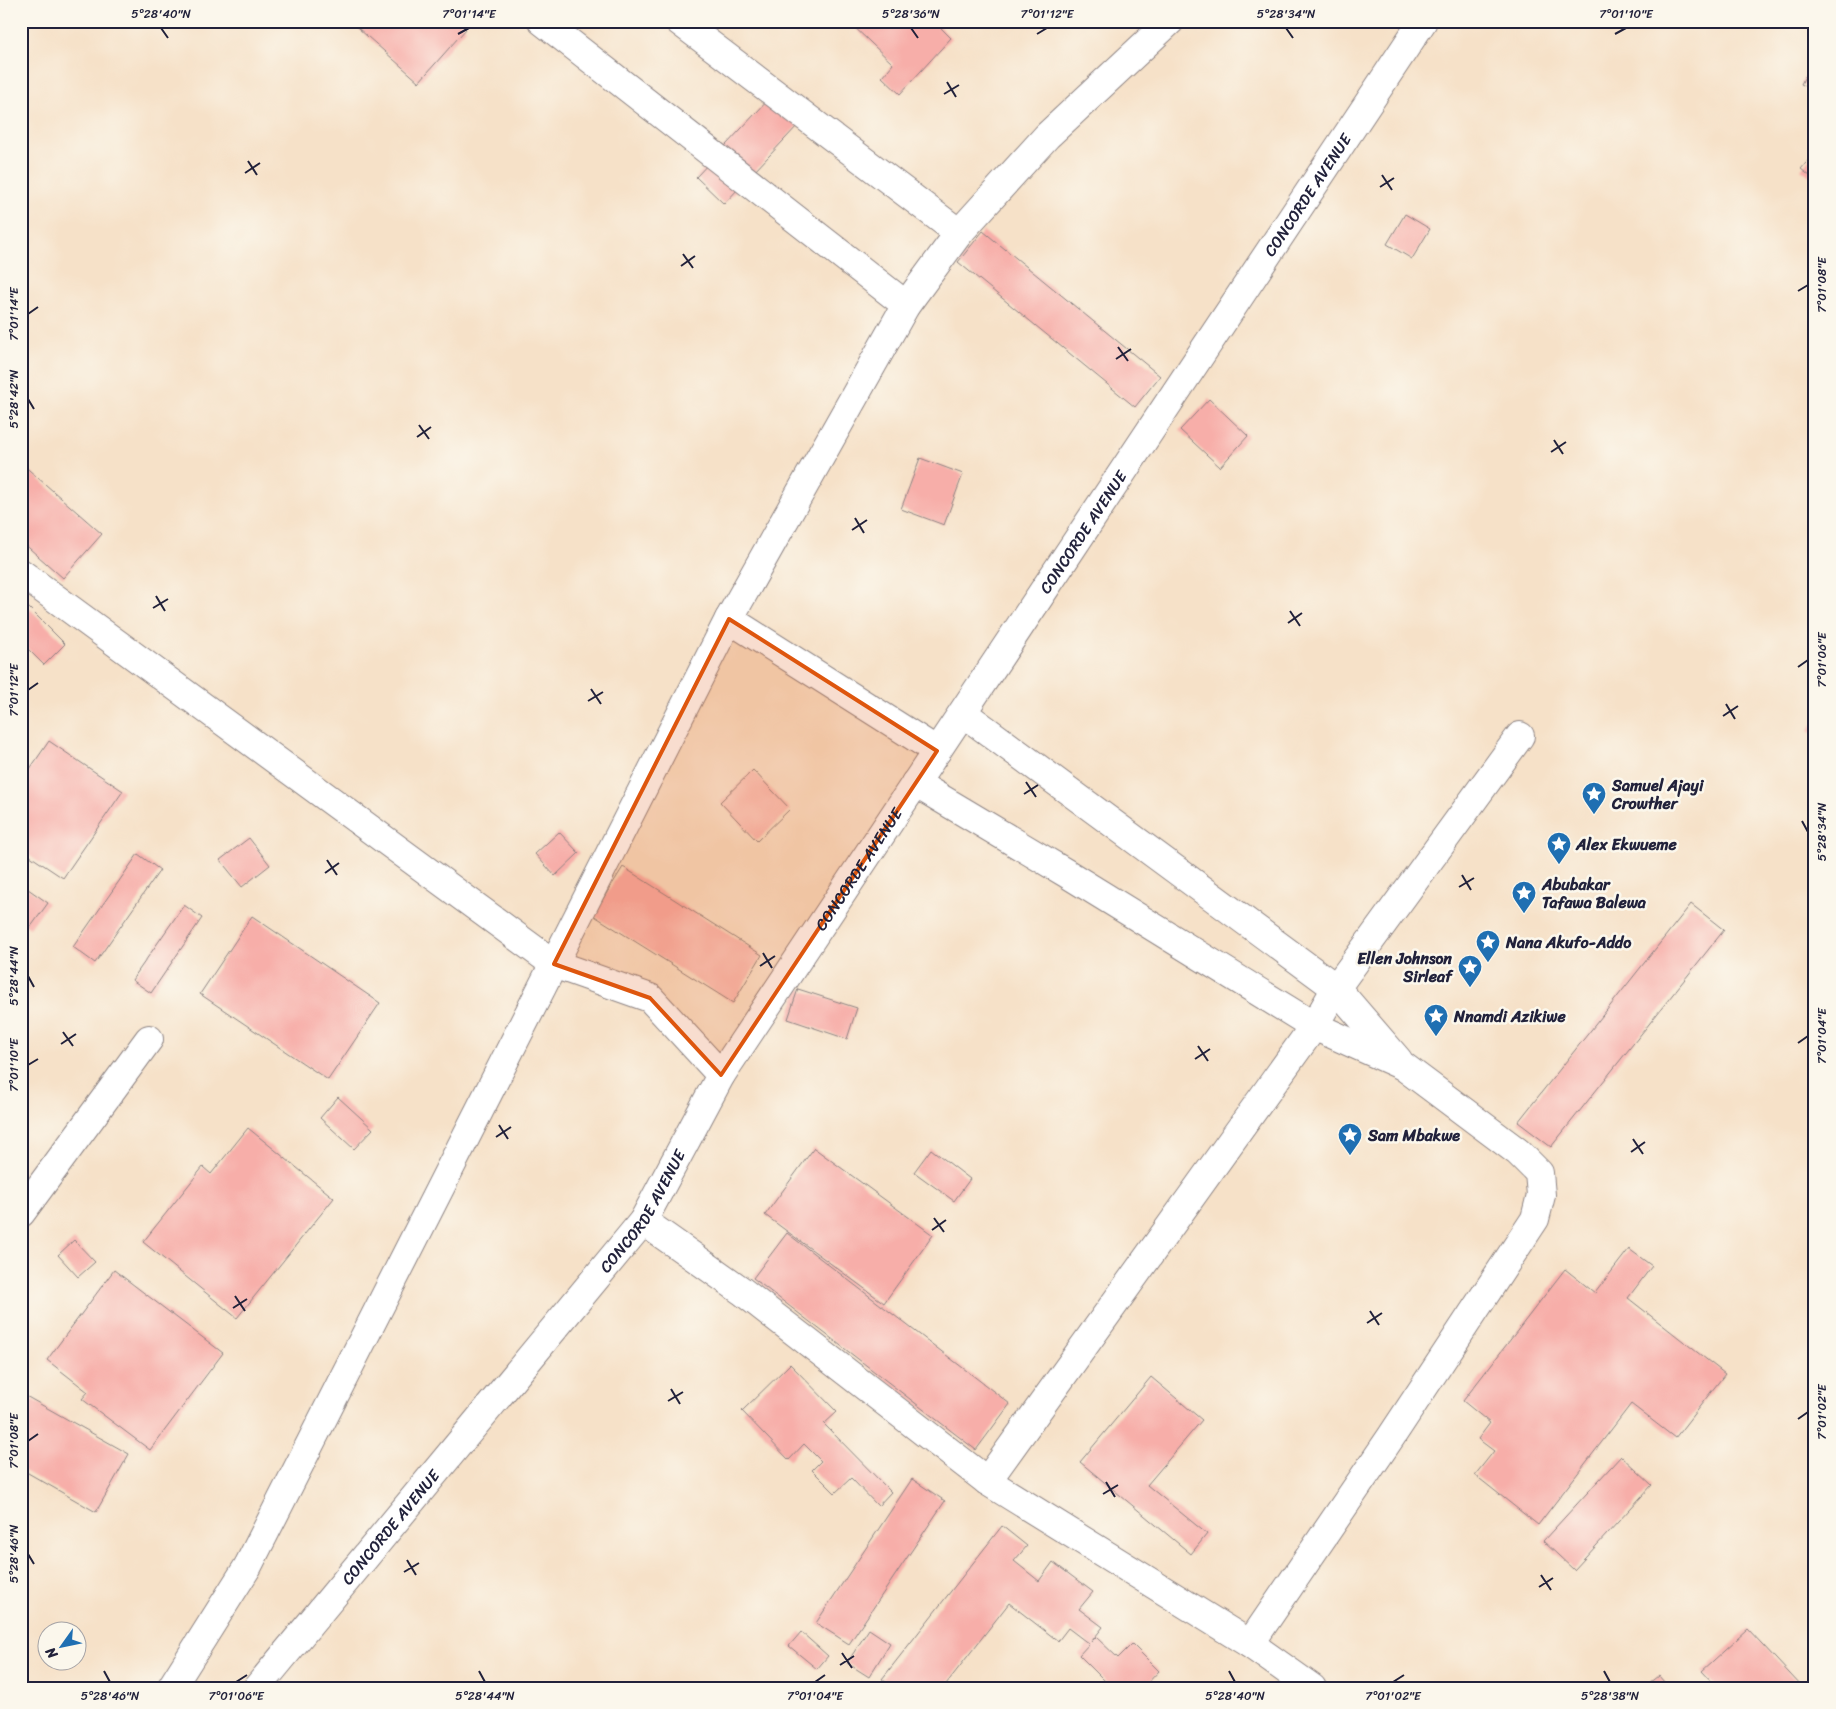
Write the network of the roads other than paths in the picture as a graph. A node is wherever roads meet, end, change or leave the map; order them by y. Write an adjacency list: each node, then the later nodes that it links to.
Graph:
1 (542, 21): 6 (street)
2 (679, 21): 5 (street)
3 (1170, 21): 5 (street)
4 (1423, 21): 9 (street, CONCORDE AVENUE)
5 (959, 233): 6 (street)
6 (906, 304): 8 (street)
7 (21, 573): 13 (street)
8 (729, 619): 11 (street); 13 (street)
9 (963, 713): 11 (street, CONCORDE AVENUE); 14 (street)
10 (1520, 736): 14 (street)
11 (937, 751): 12 (street, CONCORDE AVENUE)
12 (915, 784): 15 (street); 18 (street, CONCORDE AVENUE)
13 (554, 964): 18 (street); 23 (street)
14 (1336, 988): 15 (street); 17 (street)
15 (1314, 1026): 17 (street); 21 (street)
16 (149, 1039): 19 (street)
17 (1404, 1066): 22 (street)
18 (721, 1075): 20 (street, CONCORDE AVENUE)
19 (21, 1213)
20 (643, 1221): 21 (street); 24 (street, CONCORDE AVENUE)
21 (987, 1481): 22 (street)
22 (1250, 1644): 25 (street)
23 (172, 1688)
24 (257, 1688)
25 (1312, 1688)

